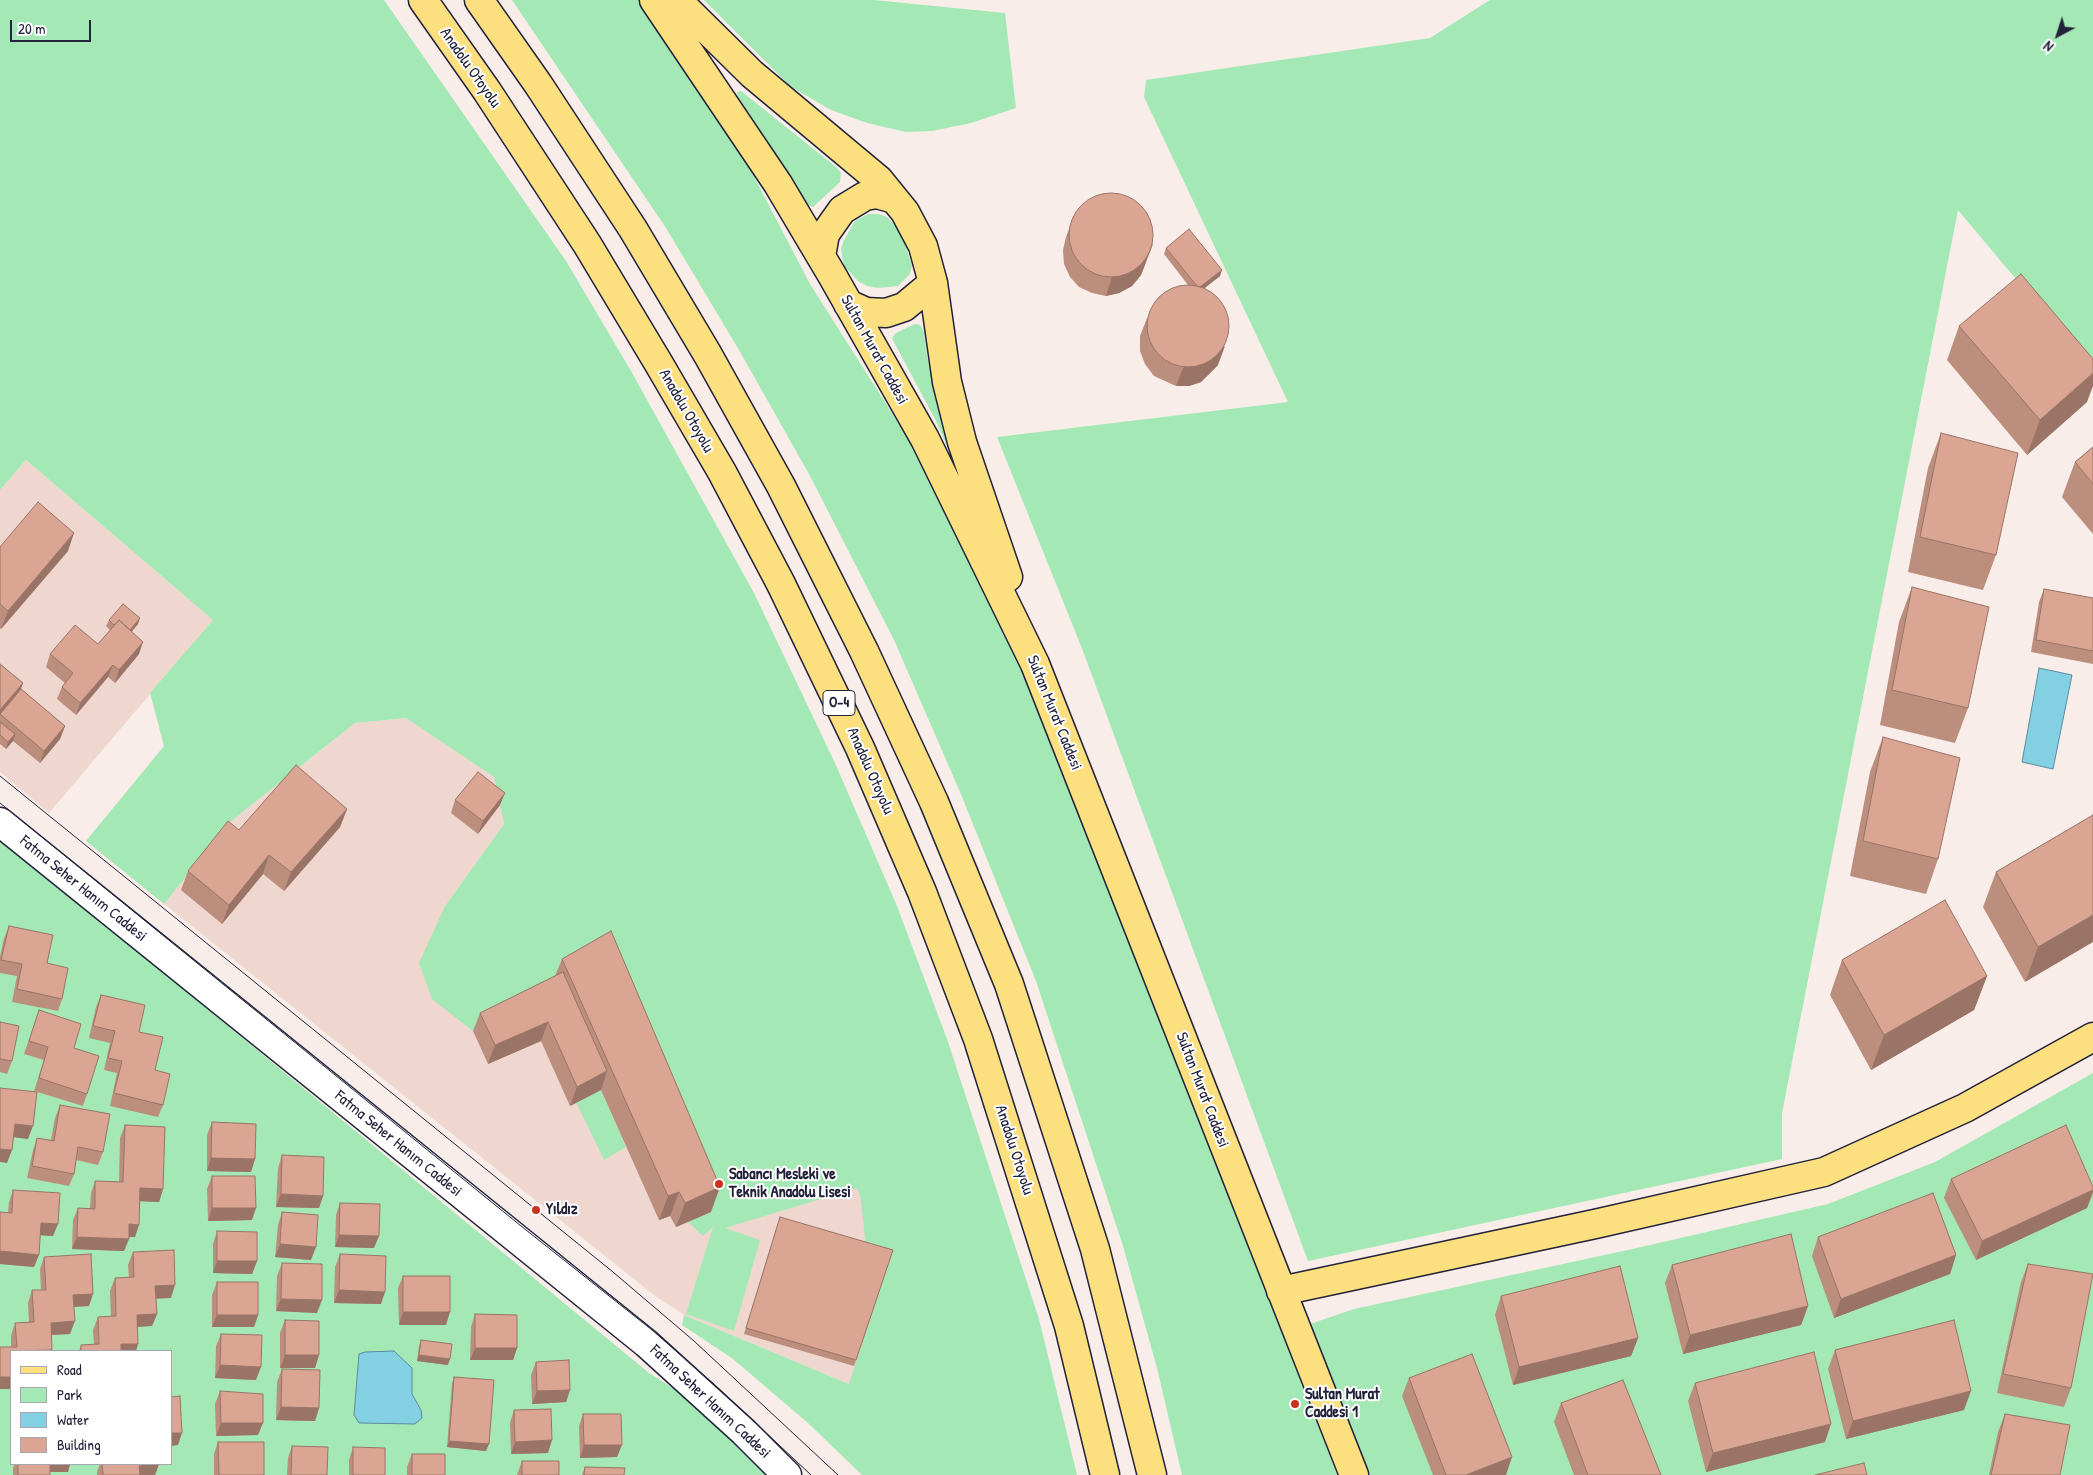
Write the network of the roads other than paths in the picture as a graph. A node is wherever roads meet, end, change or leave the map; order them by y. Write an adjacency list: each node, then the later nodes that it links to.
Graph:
1 (423, 0): 14 (main road, Anadolu Otoyolu / O-4)
2 (479, 0): 15 (main road, O-4)
3 (654, 0): 6 (main road, Sultan Murat Caddesi)
4 (677, 0): 5 (main road)
5 (894, 199): 6 (main road); 7 (main road)
6 (821, 256): 8 (main road, Sultan Murat Caddesi)
7 (933, 283): 8 (main road); 9 (main road)
8 (848, 304): 9 (main road, Sultan Murat Caddesi)
9 (1035, 664): 12 (main road, Sultan Murat Caddesi)
10 (0, 822): 13 (street, Fatma Seher Hanım Caddesi)
11 (2093, 1037): 12 (main road)
12 (1280, 1291): 16 (main road, Sultan Murat Caddesi)
13 (787, 1475)
14 (1105, 1475)
15 (1152, 1475)
16 (1354, 1475)

